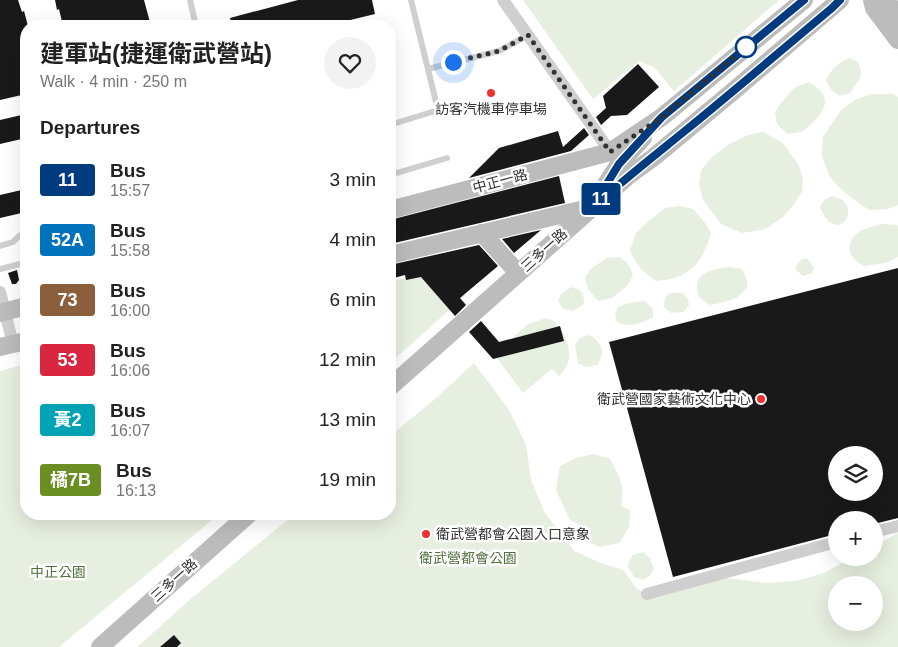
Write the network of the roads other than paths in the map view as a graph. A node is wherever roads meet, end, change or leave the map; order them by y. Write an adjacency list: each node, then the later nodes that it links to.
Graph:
1 (190, 0): 9 (lane)
2 (411, 0): 12 (lane)
3 (503, 0): 10 (street)
4 (804, 0): 15 (street, 三多一路)
5 (840, 0): 15 (street, 三多一路)
6 (872, 0): 11 (street)
7 (886, 0): 8 (street)
8 (898, 17)
9 (195, 20)
10 (528, 35): 12 (lane); 15 (street)
11 (898, 40)
12 (428, 69): 13 (lane)
13 (396, 123)
14 (447, 158): 16 (lane)
15 (619, 164): 17 (street, 三多一路); 18 (street, 中正一路)
16 (396, 174)
17 (592, 208): 19 (street); 25 (street, 三多一路)
18 (396, 209)
19 (482, 233): 22 (street); 25 (street)
20 (20, 235): 21 (lane)
21 (0, 246)
22 (396, 254)
23 (20, 264): 24 (lane)
24 (0, 269)
25 (518, 273): 30 (street, 三多一路)
26 (0, 292): 28 (street)
27 (20, 308): 28 (street)
28 (3, 312): 29 (street)
29 (13, 344)
30 (396, 382)
31 (242, 520): 36 (street, 三多一路)
32 (898, 526): 33 (street)
33 (883, 530)
34 (828, 544): 35 (street)
35 (647, 594)
36 (100, 647)

